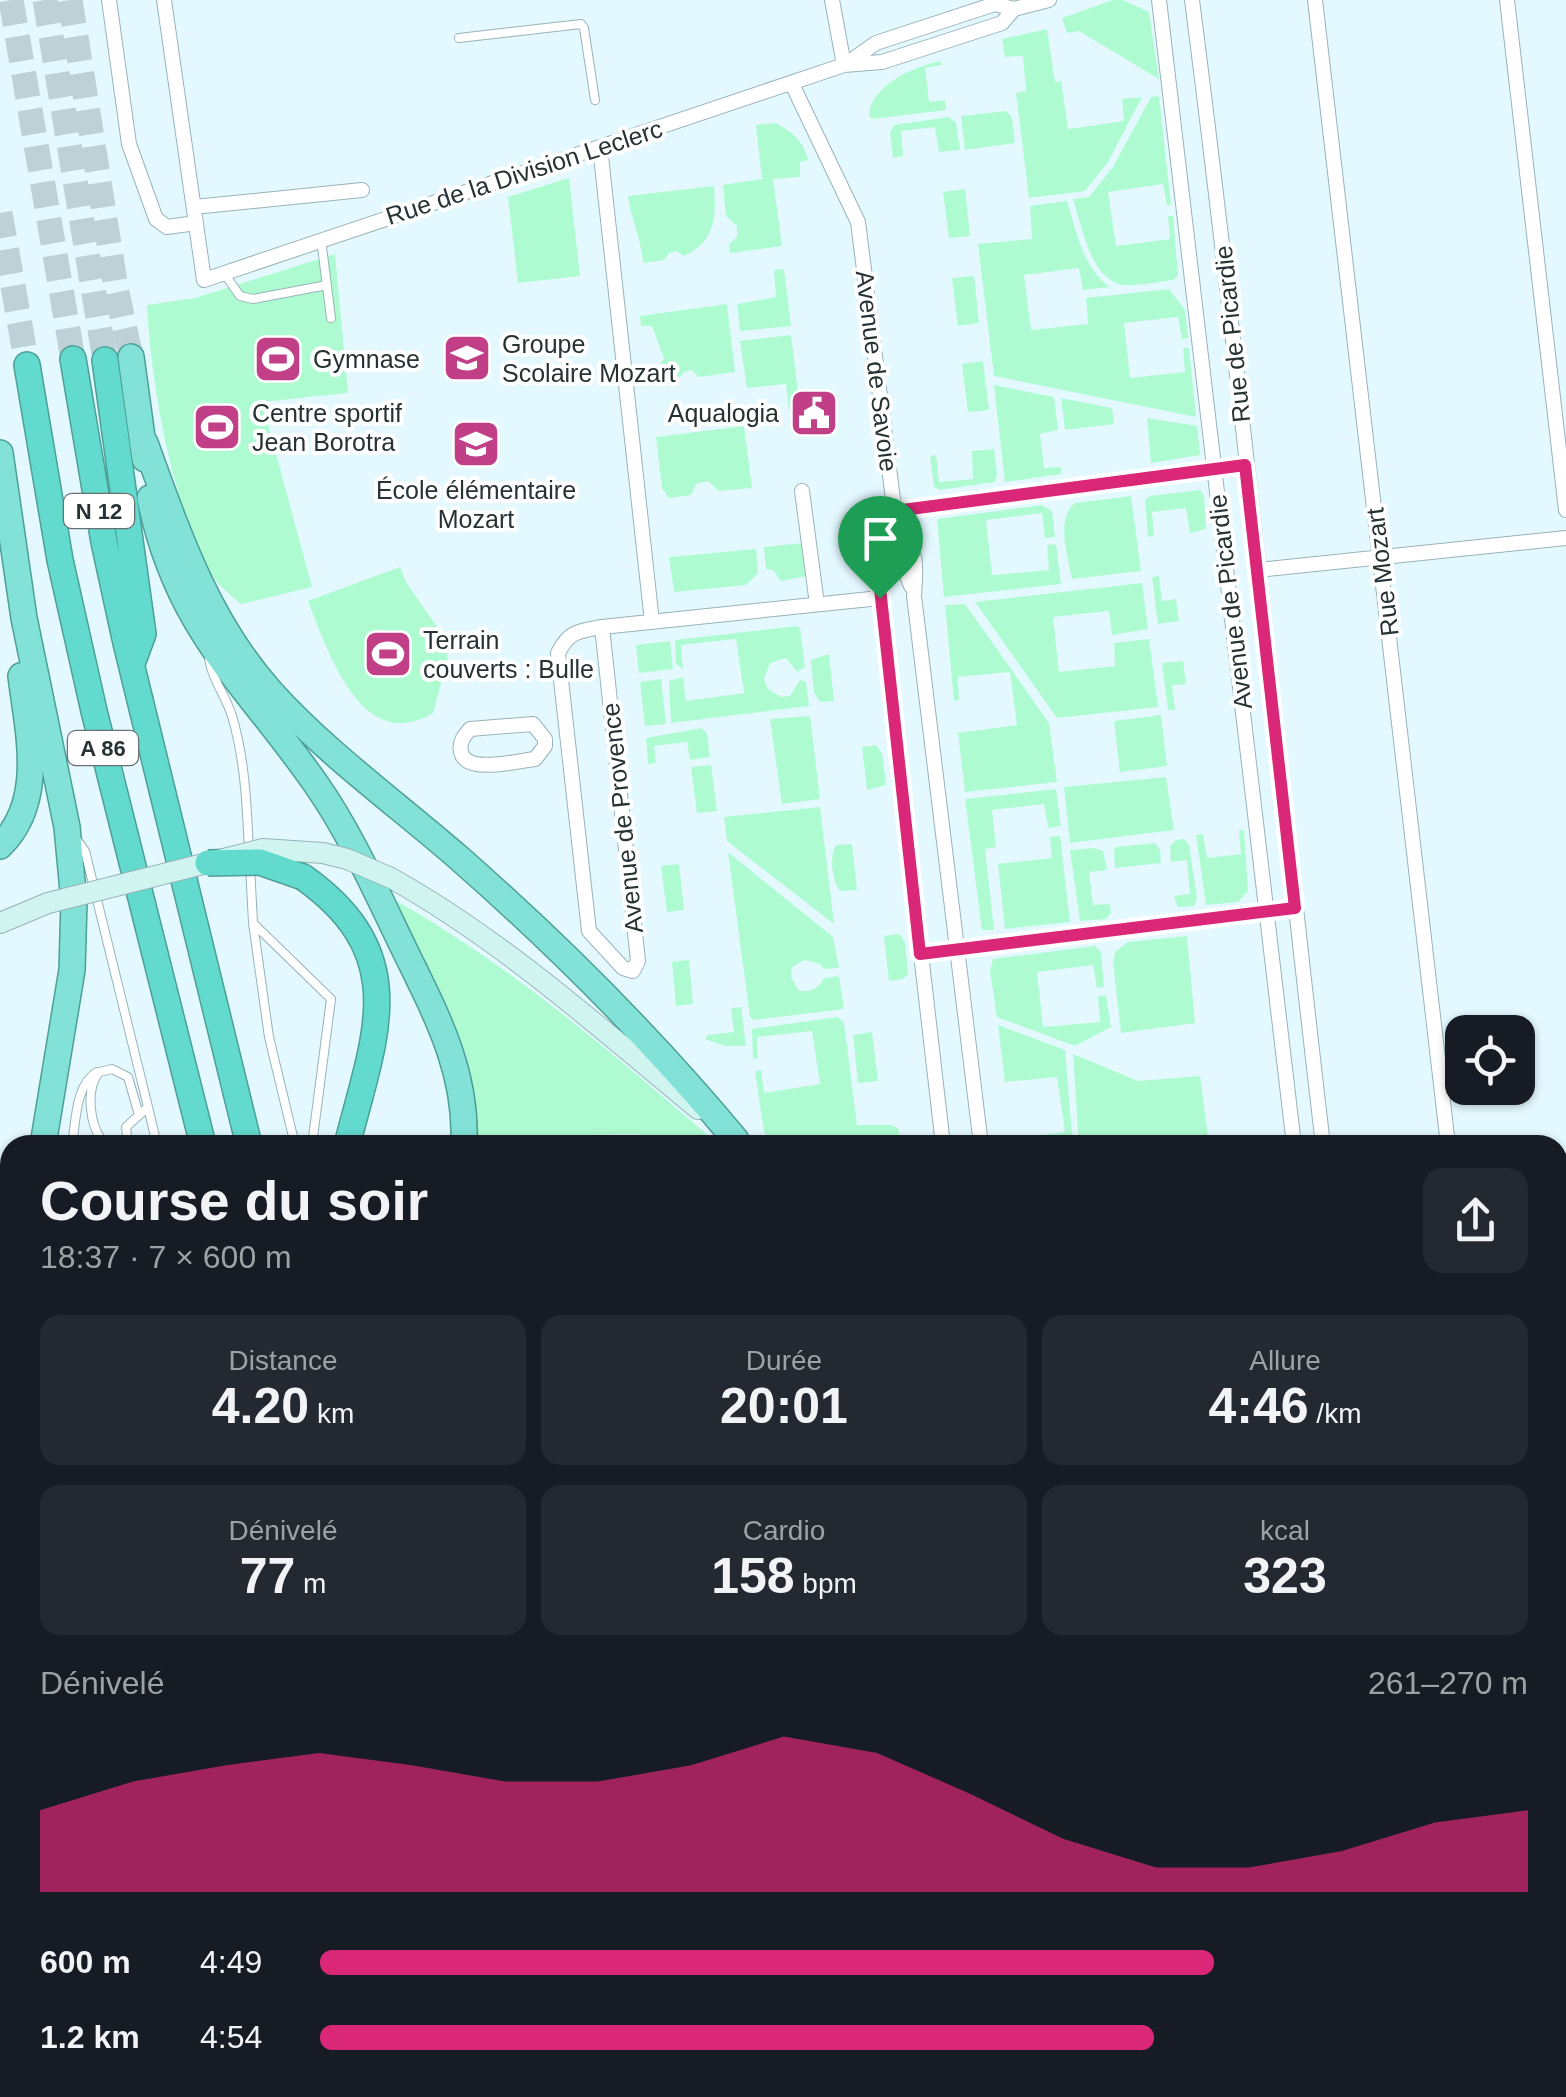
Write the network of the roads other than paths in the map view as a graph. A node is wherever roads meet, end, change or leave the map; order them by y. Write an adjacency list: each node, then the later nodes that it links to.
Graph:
1 (109, 0): 17 (street)
2 (164, 0): 16 (street)
3 (832, 0): 11 (street)
4 (1049, 0): 9 (street, Rue de la Division Leclerc)
5 (1159, 0): 27 (street, Avenue de Picardie)
6 (1192, 0): 26 (street, Rue de Picardie)
7 (1315, 0): 34 (street, Rue Mozart)
8 (1508, 0): 29 (street)
9 (1013, 4): 11 (street, Rue de la Division Leclerc)
10 (459, 38): 13 (lane)
11 (844, 65): 12 (street, Rue de la Division Leclerc)
12 (792, 84): 14 (street, Rue de la Division Leclerc); 30 (street, Avenue de Savoie)
13 (595, 100)
14 (600, 147): 18 (street, Rue de la Division Leclerc); 40 (street)
15 (362, 190): 16 (street)
16 (194, 207): 17 (street)
17 (196, 223): 19 (street, Rue de la Division Leclerc)
18 (321, 239): 19 (street, Rue de la Division Leclerc); 20 (lane)
19 (224, 273): 20 (lane)
20 (327, 284): 21 (lane)
21 (331, 318)
22 (73, 358): 43 (highway, N 12)
23 (27, 365): 65 (highway, A 86)
24 (145, 443): 42 (highway); 43 (highway, A 86); 72 (highway)
25 (0, 454): 39 (highway)
26 (1245, 465): 27 (street); 35 (street, Rue de Picardie)
27 (1215, 470): 30 (street); 50 (street, Avenue de Picardie)
28 (802, 491): 38 (street)
29 (1566, 510)
30 (895, 511): 31 (street, Avenue de Savoie)
31 (896, 530): 33 (street, Avenue de Savoie); 36 (street)
32 (1566, 538): 34 (street)
33 (886, 553): 36 (street); 37 (street, Avenue de Savoie)
34 (1380, 555): 35 (street); 77 (street, Rue Mozart)
35 (1258, 570): 49 (street, Rue de Picardie)
36 (914, 596): 53 (street)
37 (880, 598): 38 (street); 54 (street, Avenue de Savoie)
38 (817, 604): 40 (street)
39 (24, 618): 46 (highway); 47 (highway)
40 (652, 622): 41 (street)
41 (602, 627): 44 (street, Avenue de Provence); 44 (street, Avenue de Provence)
42 (208, 643): 52 (lane); 70 (highway)
43 (132, 660): 66 (highway, A 86)
44 (567, 736): 45 (street)
45 (545, 739): 45 (street)
46 (67, 827): 56 (lane); 59 (highway)
47 (0, 846)
48 (208, 863): 51 (main road, bridge); 69 (highway, bridge); 71 (main road, bridge)
49 (1295, 908): 50 (street); 76 (street, Rue de Picardie)
50 (1266, 910): 53 (street); 75 (street, Avenue de Picardie)
51 (0, 922)
52 (254, 923): 67 (lane); 68 (lane)
53 (957, 950): 54 (street); 74 (street)
54 (920, 954): 73 (street, Avenue de Savoie)
55 (106, 1070): 57 (lane); 60 (lane); 61 (lane)
56 (148, 1106): 57 (lane); 64 (lane)
57 (139, 1115): 58 (lane)
58 (126, 1126): 62 (lane); 63 (lane)
59 (45, 1135)
60 (74, 1135)
61 (98, 1135)
62 (116, 1135)
63 (127, 1135)
64 (155, 1135)
65 (201, 1135)
66 (247, 1135)
67 (293, 1135)
68 (313, 1135)
69 (350, 1135)
70 (463, 1135)
71 (730, 1135)
72 (733, 1135)
73 (942, 1135)
74 (980, 1135)
75 (1293, 1135)
76 (1322, 1135)
77 (1447, 1135)

